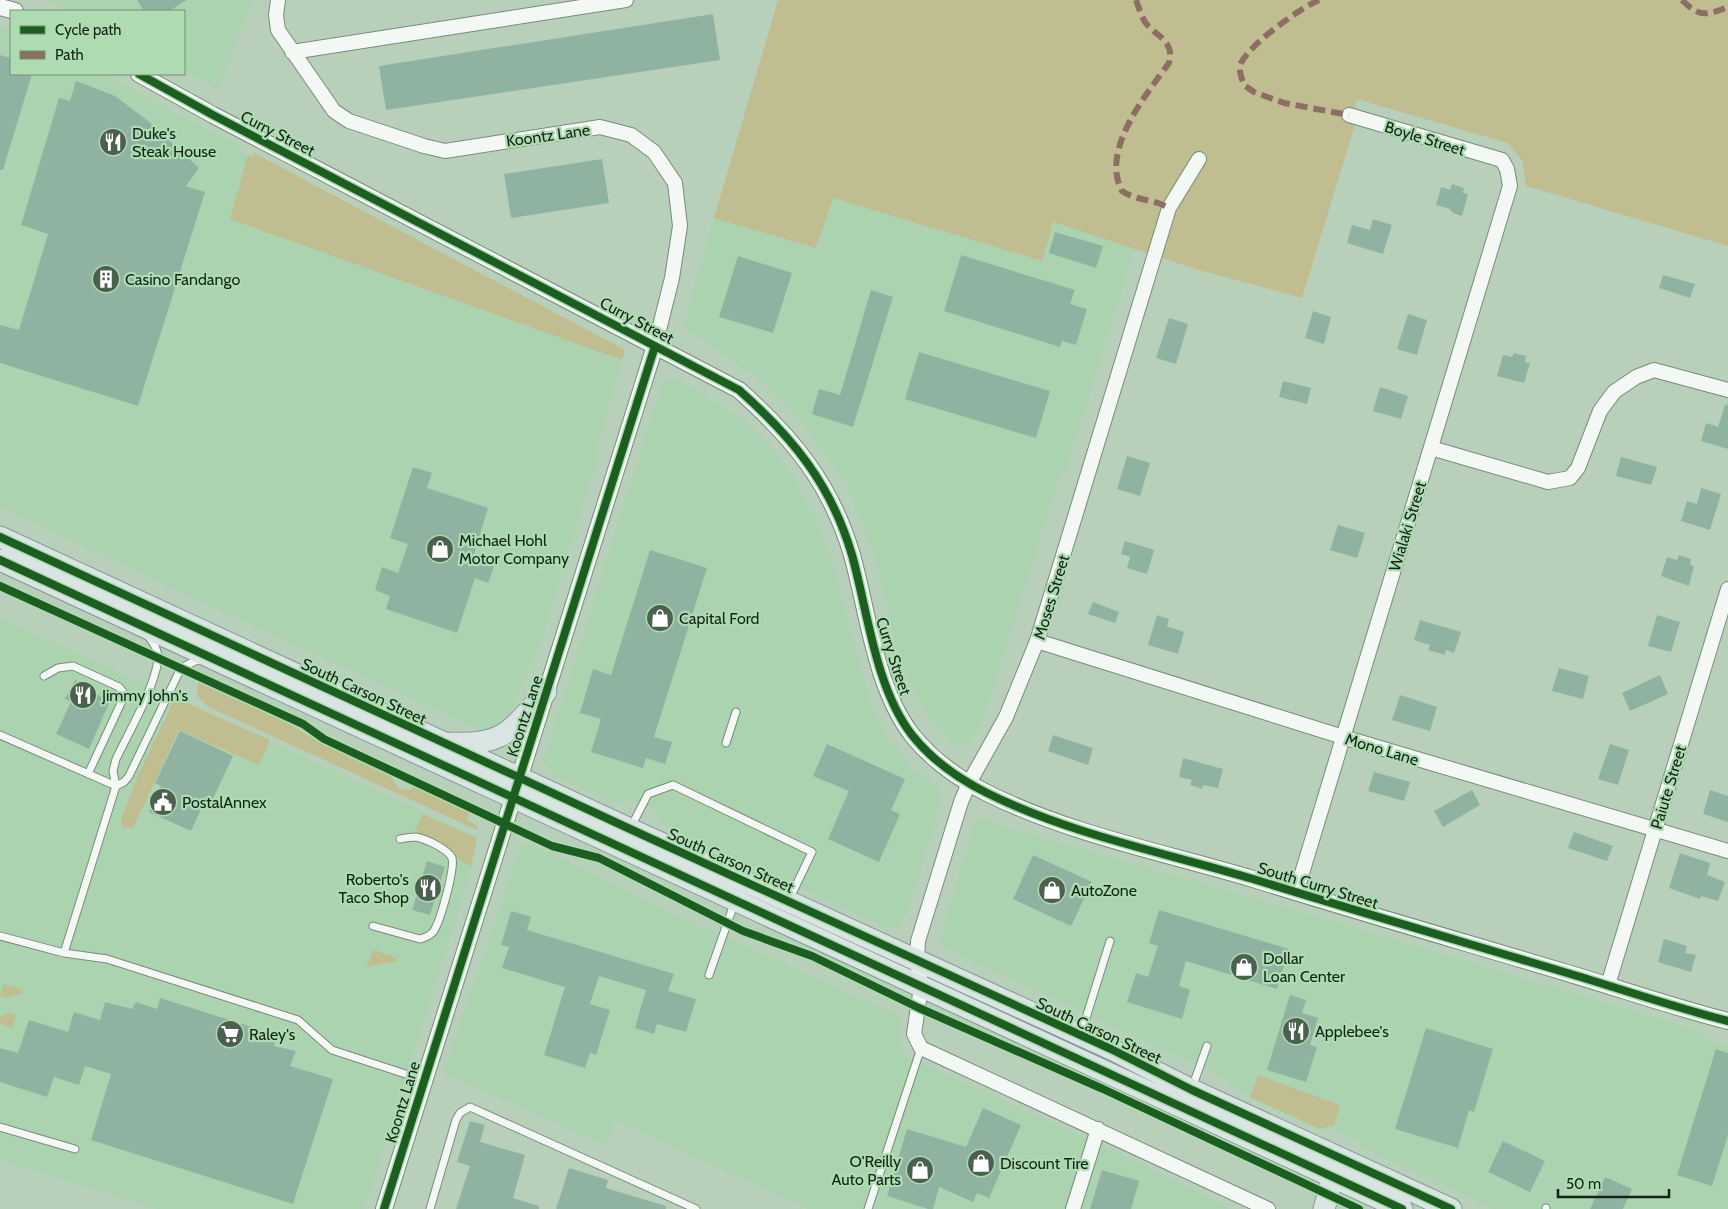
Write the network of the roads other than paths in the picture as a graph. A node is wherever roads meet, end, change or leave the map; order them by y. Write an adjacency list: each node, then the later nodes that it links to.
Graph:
1 (278, 0): 3 (street, Koontz Lane)
2 (626, 0): 3 (street)
3 (292, 52): 8 (street, Koontz Lane)
4 (141, 75): 8 (street, Curry Street)
5 (1349, 115): 7 (street, Boyle Street)
6 (1199, 159): 15 (street, Moses Street)
7 (1502, 160): 10 (street, Wialaki Street)
8 (655, 346): 18 (street, Koontz Lane); 22 (street, Curry Street)
9 (1728, 390): 10 (street)
10 (1431, 448): 21 (street, Wialaki Street)
11 (0, 537): 23 (main road, South Carson Street)
12 (0, 560): 14 (main road)
13 (1728, 589): 31 (street, Paiute Street)
14 (140, 626): 16 (main road); 28 (lane)
15 (1037, 641): 21 (street, Mono Lane); 27 (street, Moses Street)
16 (212, 660): 28 (lane); 29 (main road)
17 (44, 676): 25 (lane)
18 (546, 692): 23 (main road); 26 (street, Koontz Lane)
19 (736, 712): 24 (lane)
20 (0, 735): 25 (lane)
21 (1343, 737): 31 (street, Mono Lane); 34 (street, Wialaki Street)
22 (917, 740): 27 (street, South Curry Street)
23 (442, 742): 26 (main road, South Carson Street)
24 (726, 743)
25 (88, 774): 28 (lane)
26 (518, 777): 29 (street, Koontz Lane); 30 (main road, South Carson Street)
27 (969, 783): 34 (street, South Curry Street); 41 (street, Moses Street)
28 (116, 786): 40 (lane)
29 (512, 799): 35 (main road); 49 (street, Koontz Lane)
30 (630, 829): 36 (main road, South Carson Street); 36 (lane)
31 (1654, 830): 33 (street, Mono Lane); 43 (street, Paiute Street)
32 (400, 838): 37 (lane)
33 (1728, 851)
34 (1296, 892): 43 (street, South Curry Street)
35 (735, 901): 42 (lane); 44 (main road)
36 (788, 901): 41 (main road, South Carson Street)
37 (373, 926)
38 (0, 936): 40 (lane)
39 (1110, 941): 46 (lane)
40 (64, 953): 49 (lane)
41 (917, 960): 44 (street, Moses Street); 46 (main road, South Carson Street)
42 (709, 975)
43 (1608, 985): 45 (street, South Curry Street)
44 (921, 987): 48 (street, Moses Street); 55 (main road)
45 (1728, 1021)
46 (1080, 1035): 50 (main road, South Carson Street)
47 (1207, 1046): 50 (lane)
48 (921, 1048): 52 (street); 60 (lane)
49 (424, 1080): 57 (street, Koontz Lane)
50 (1192, 1090): 54 (main road, South Carson Street)
51 (0, 1127): 53 (lane)
52 (1098, 1129): 56 (street); 61 (street)
53 (75, 1148)
54 (1337, 1157): 55 (main road); 65 (main road, South Carson Street)
55 (1333, 1178): 63 (main road); 64 (main road)
56 (1248, 1205): 62 (street)
57 (384, 1209)
58 (430, 1209): 59 (lane)
59 (696, 1209)
60 (868, 1209)
61 (1073, 1209)
62 (1268, 1209)
63 (1324, 1209)
64 (1402, 1209)
65 (1451, 1209)

